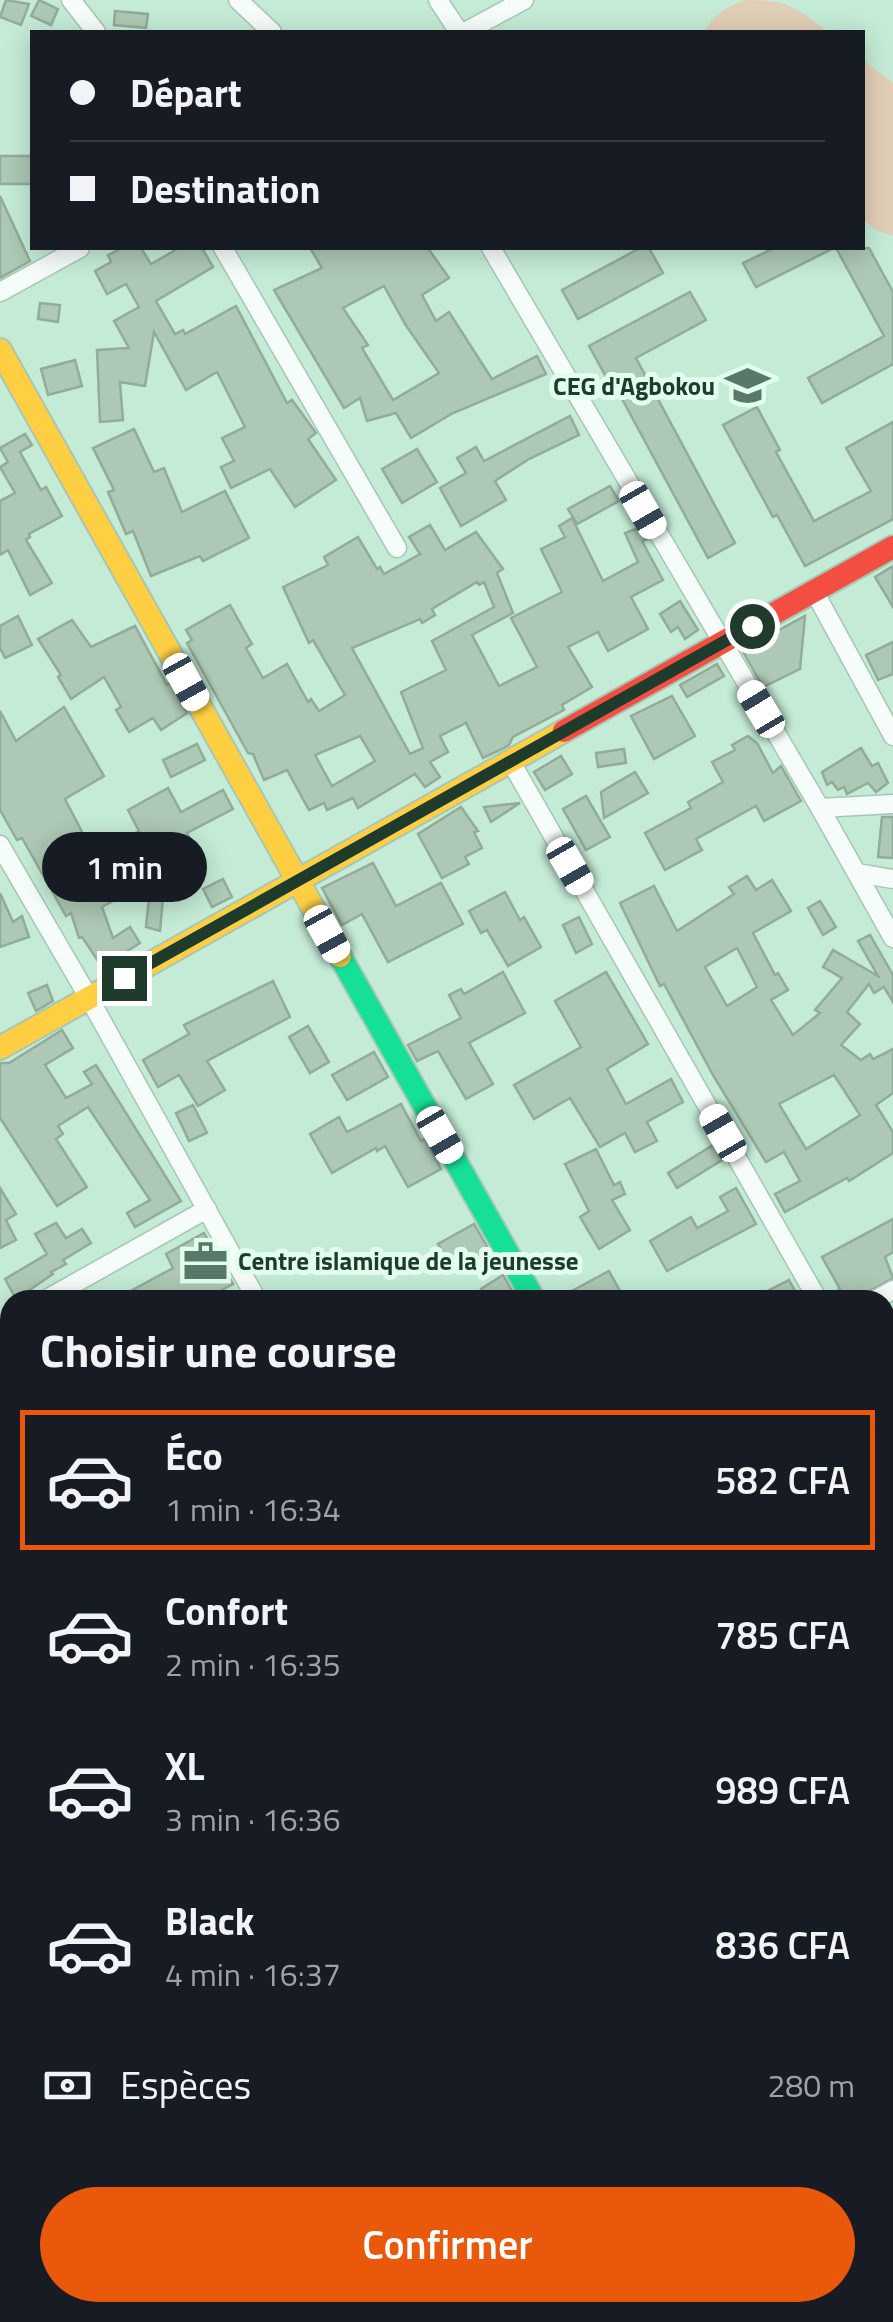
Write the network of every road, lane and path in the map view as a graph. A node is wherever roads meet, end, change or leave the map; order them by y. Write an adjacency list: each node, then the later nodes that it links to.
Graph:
1 (70, 0): 5 (street)
2 (238, 0): 6 (street)
3 (438, 0): 7 (street)
4 (524, 0): 8 (street)
5 (94, 30)
6 (270, 30)
7 (460, 30)
8 (466, 30)
9 (76, 250): 12 (street)
10 (225, 250): 15 (street)
11 (492, 250): 17 (street)
12 (0, 292)
13 (0, 350): 25 (street)
14 (893, 547): 16 (street)
15 (397, 548)
16 (814, 591): 17 (street); 18 (street)
17 (722, 643): 19 (street); 21 (street)
18 (893, 736)
19 (510, 762): 25 (street); 33 (street)
20 (893, 804): 21 (street)
21 (820, 808): 23 (street)
22 (0, 845): 27 (street)
23 (857, 873): 24 (street); 26 (street)
24 (893, 878)
25 (297, 881): 27 (street); 32 (street)
26 (893, 938)
27 (89, 998): 28 (street); 29 (street)
28 (0, 1048)
29 (207, 1208): 30 (street); 31 (street)
30 (63, 1290)
31 (252, 1290)
32 (528, 1290)
33 (812, 1290)

